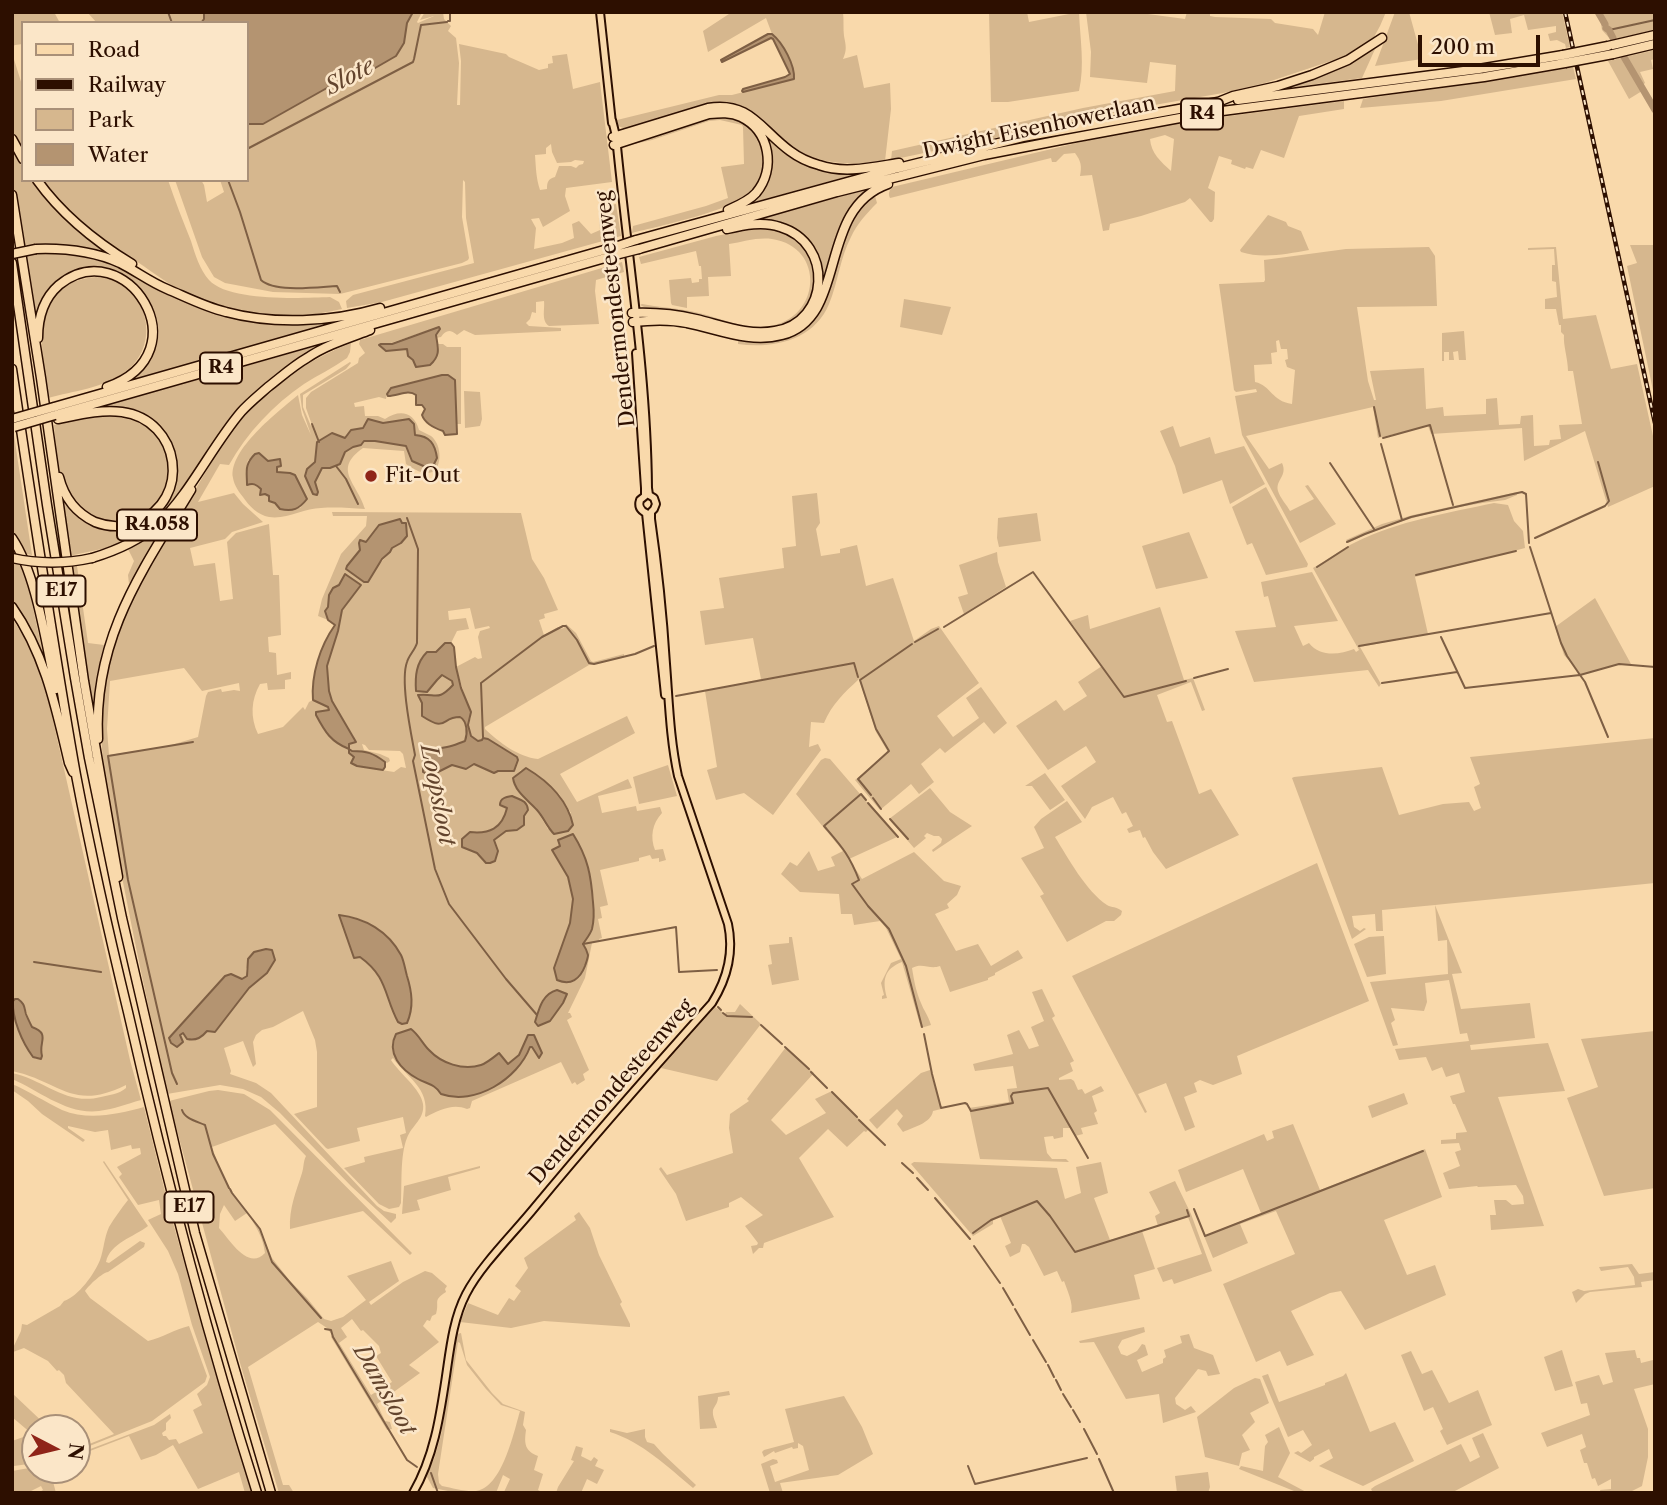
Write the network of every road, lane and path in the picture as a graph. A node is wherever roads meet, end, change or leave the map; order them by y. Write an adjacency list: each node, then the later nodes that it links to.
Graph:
1 (600, 12): 9 (main road, Dendermondesteenweg)
2 (1655, 35): 5 (highway, R4)
3 (1382, 38): 7 (highway)
4 (1655, 44): 5 (highway, R4)
5 (1610, 50): 6 (highway, R4, bridge)
6 (1564, 59): 7 (highway, R4); 11 (highway, Dwight Eisenhowerlaan / R4)
7 (1218, 102): 11 (highway, Dwight Eisenhowerlaan / R4)
8 (12, 139): 10 (highway)
9 (615, 140): 11 (highway); 14 (highway); 22 (main road, Dendermondesteenweg)
10 (21, 155)
11 (881, 177): 14 (highway, R4); 15 (highway, R4); 22 (highway)
12 (39, 182): 20 (highway)
13 (12, 195): 25 (highway)
14 (701, 222): 16 (highway, R4)
15 (694, 233): 16 (highway, R4); 22 (highway)
16 (637, 245): 17 (highway, R4, bridge)
17 (618, 250): 21 (highway, R4); 23 (highway, R4)
18 (12, 254): 20 (highway, bridge)
19 (12, 263): 39 (highway, E17)
20 (173, 291): 21 (highway)
21 (404, 307): 26 (highway, R4)
22 (635, 318): 31 (main road, Dendermondesteenweg)
23 (387, 320): 27 (highway, R4); 30 (highway)
24 (12, 369): 36 (highway, E17)
25 (41, 378): 26 (highway); 29 (highway)
26 (89, 397): 27 (highway, R4)
27 (54, 414): 28 (highway, R4, bridge); 28 (highway, R4, bridge); 29 (highway)
28 (13, 424)
29 (50, 449): 37 (highway)
30 (211, 453): 34 (highway, R4.058, bridge); 37 (highway)
31 (647, 496): 32 (main road, Dendermondesteenweg); 32 (main road, Dendermondesteenweg)
32 (648, 512): 42 (main road, Dendermondesteenweg)
33 (12, 538): 36 (highway)
34 (12, 558)
35 (12, 607): 38 (highway)
36 (68, 723): 38 (highway, E17)
37 (98, 759): 39 (highway)
38 (77, 777): 40 (highway, E17)
39 (122, 918): 41 (highway, E17)
40 (257, 1493)
41 (271, 1493)
42 (413, 1493)

